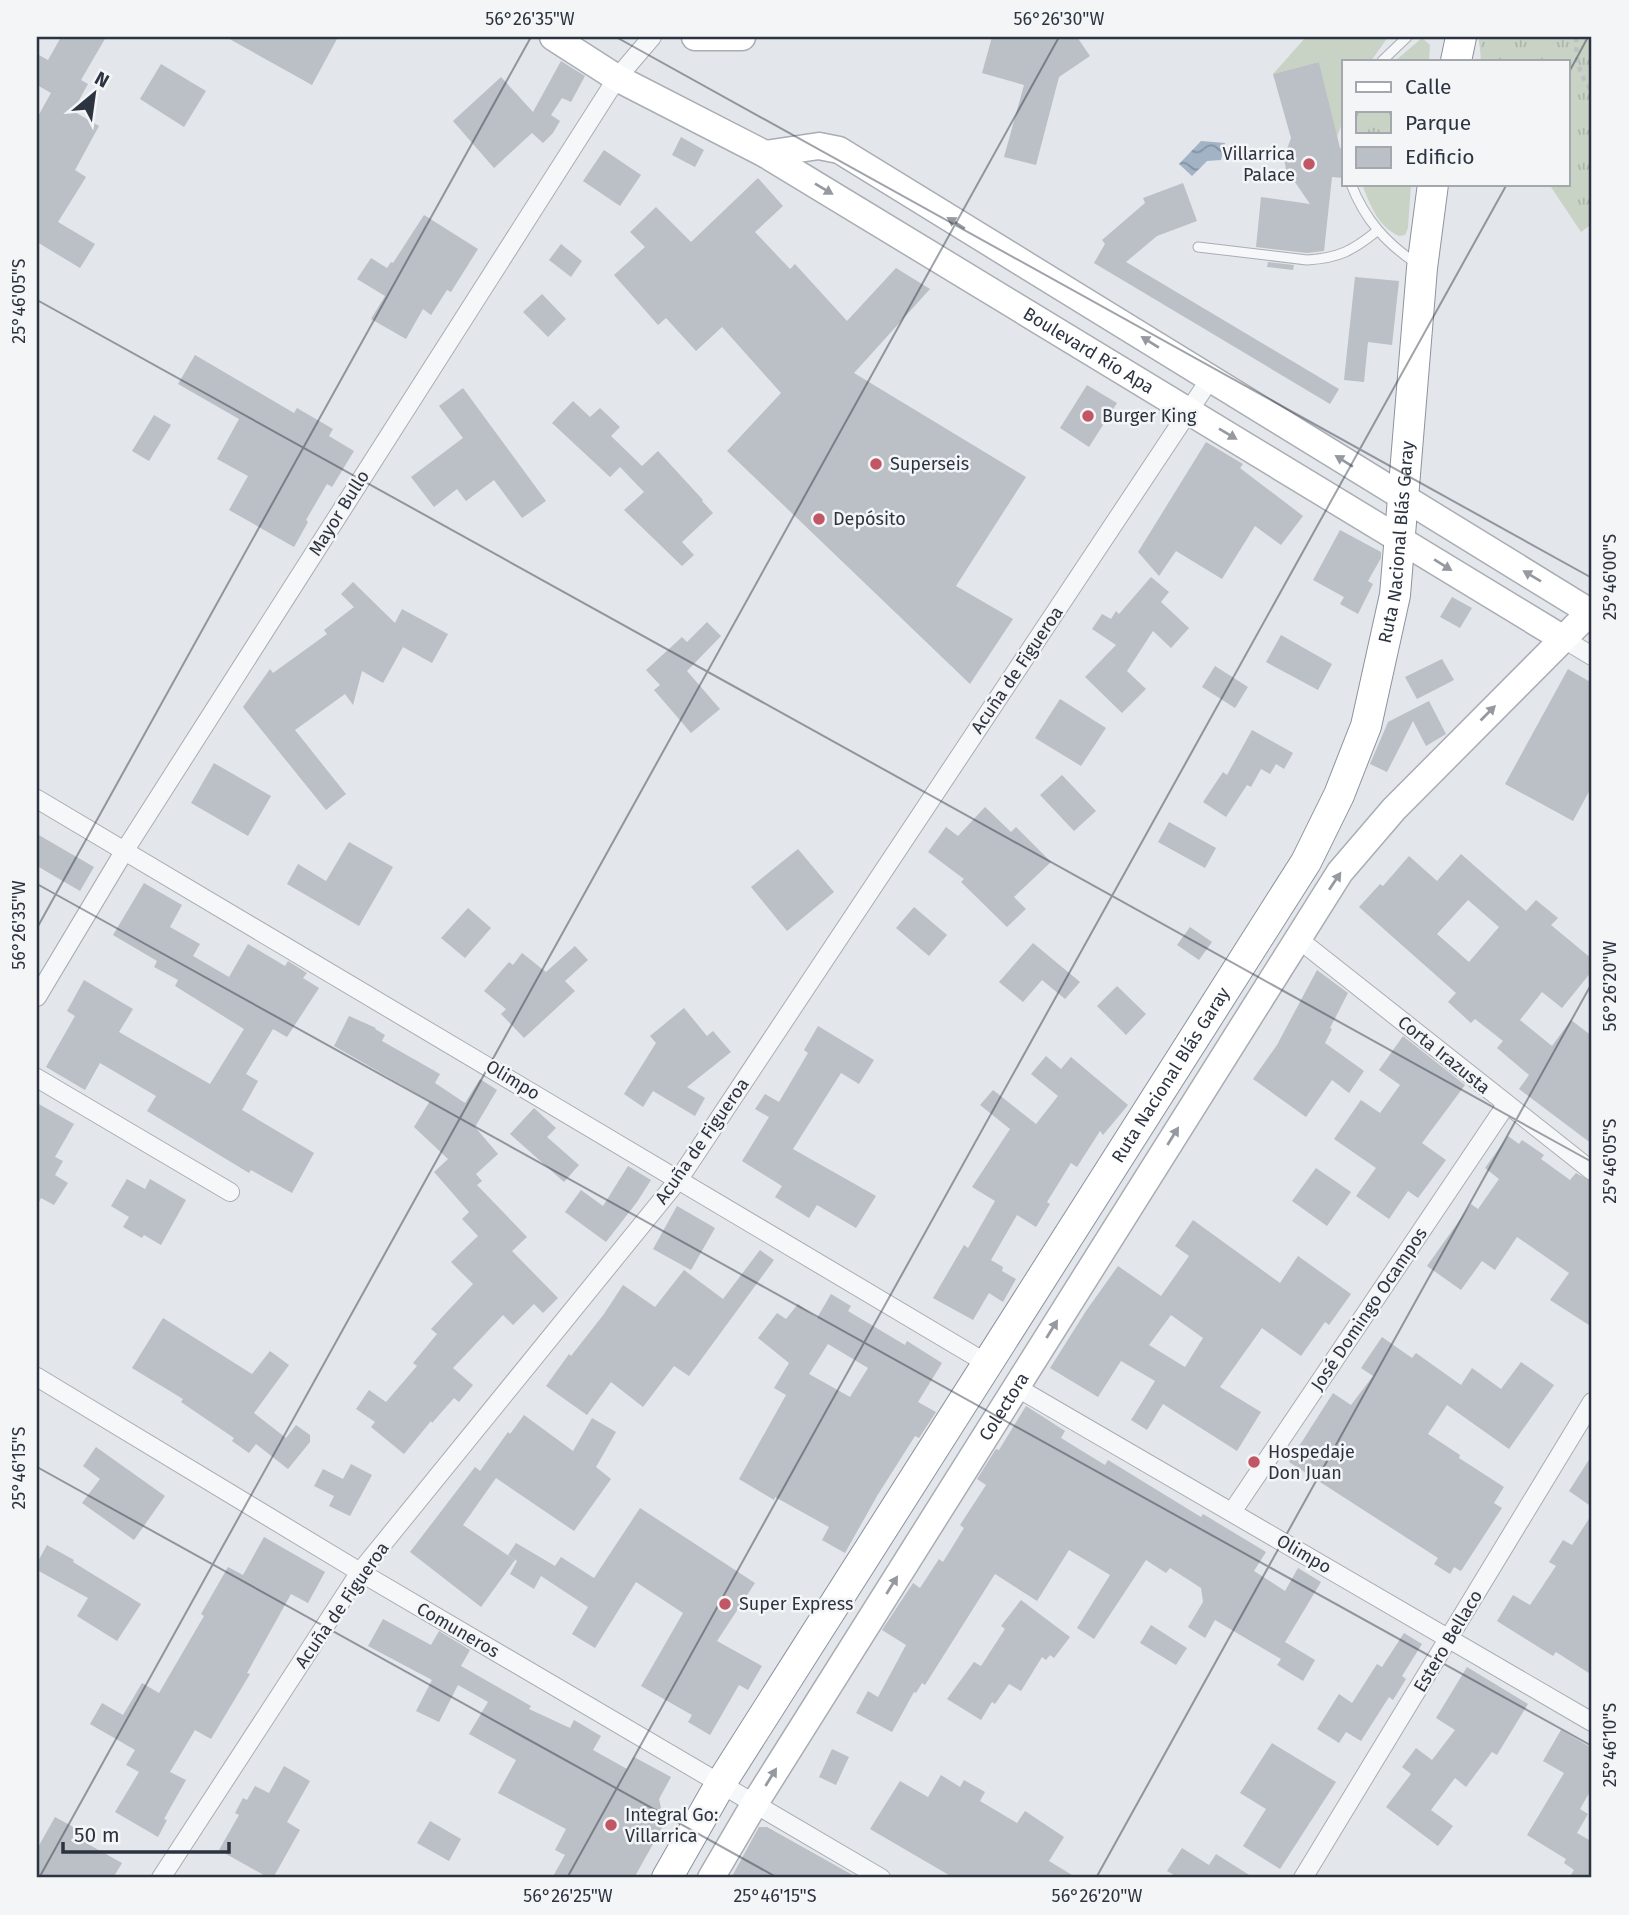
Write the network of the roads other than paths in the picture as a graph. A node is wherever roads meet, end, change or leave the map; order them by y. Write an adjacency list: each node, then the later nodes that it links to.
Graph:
1 (553, 37): 9 (main road, Boulevard Río Apa)
2 (652, 37): 9 (street, Mayor Bullo)
3 (695, 37): 4 (main road)
4 (742, 37)
5 (1407, 37): 7 (lane)
6 (1461, 37): 8 (highway)
7 (1383, 60)
8 (1456, 60)
9 (617, 78): 10 (main road, Boulevard Río Apa); 24 (street, Mayor Bullo)
10 (765, 154): 16 (main road, one-way to 10); 17 (main road, Boulevard Río Apa, one-way to 17)
11 (1352, 186): 13 (lane)
12 (1433, 186): 15 (highway, Ruta Nacional Blás Garay)
13 (1377, 231): 14 (lane); 15 (lane)
14 (1198, 247)
15 (1422, 268): 18 (highway, Ruta Nacional Blás Garay)
16 (1210, 379): 17 (street, Acuña de Figueroa); 18 (main road, one-way to 16)
17 (1189, 411): 19 (main road, Boulevard Río Apa, one-way to 19); 30 (street, Acuña de Figueroa)
18 (1402, 497): 19 (highway, Ruta Nacional Blás Garay); 20 (main road, one-way to 18)
19 (1399, 538): 21 (main road, Boulevard Río Apa, one-way to 21); 32 (highway, Ruta Nacional Blás Garay)
20 (1592, 612): 21 (main road, Colectora)
21 (1562, 638): 22 (street, Boulevard Río Apa); 25 (main road, Colectora, one-way to 21)
22 (1592, 656)
23 (37, 799): 24 (street, Olimpo)
24 (125, 850): 26 (street, Mayor Bullo); 30 (street, Olimpo)
25 (1297, 937): 28 (street, Corta Irazusta); 34 (main road, Colectora, one-way to 25)
26 (37, 997)
27 (37, 1078): 31 (street)
28 (1506, 1105): 29 (street, Corta Irazusta); 36 (street, José Domingo Ocampos)
29 (1592, 1171)
30 (679, 1179): 32 (street, Olimpo); 37 (street, Acuña de Figueroa)
31 (230, 1192)
32 (988, 1364): 40 (highway, Ruta Nacional Blás Garay)
33 (37, 1377): 37 (street, Comuneros)
34 (1016, 1387): 36 (street, Olimpo); 41 (main road, Colectora, one-way to 34)
35 (1592, 1402): 38 (street, Estero Bellaco)
36 (1232, 1512): 38 (street, Olimpo)
37 (360, 1572): 40 (street, Comuneros); 42 (street, Acuña de Figueroa)
38 (1450, 1638): 39 (street, Olimpo); 46 (street, Estero Bellaco)
39 (1592, 1722)
40 (721, 1783): 41 (street, Comuneros); 43 (highway, Ruta Nacional Blás Garay)
41 (755, 1803): 44 (main road, Colectora); 45 (street, Comuneros)
42 (161, 1878)
43 (667, 1878)
44 (711, 1878)
45 (881, 1878)
46 (1303, 1878)

